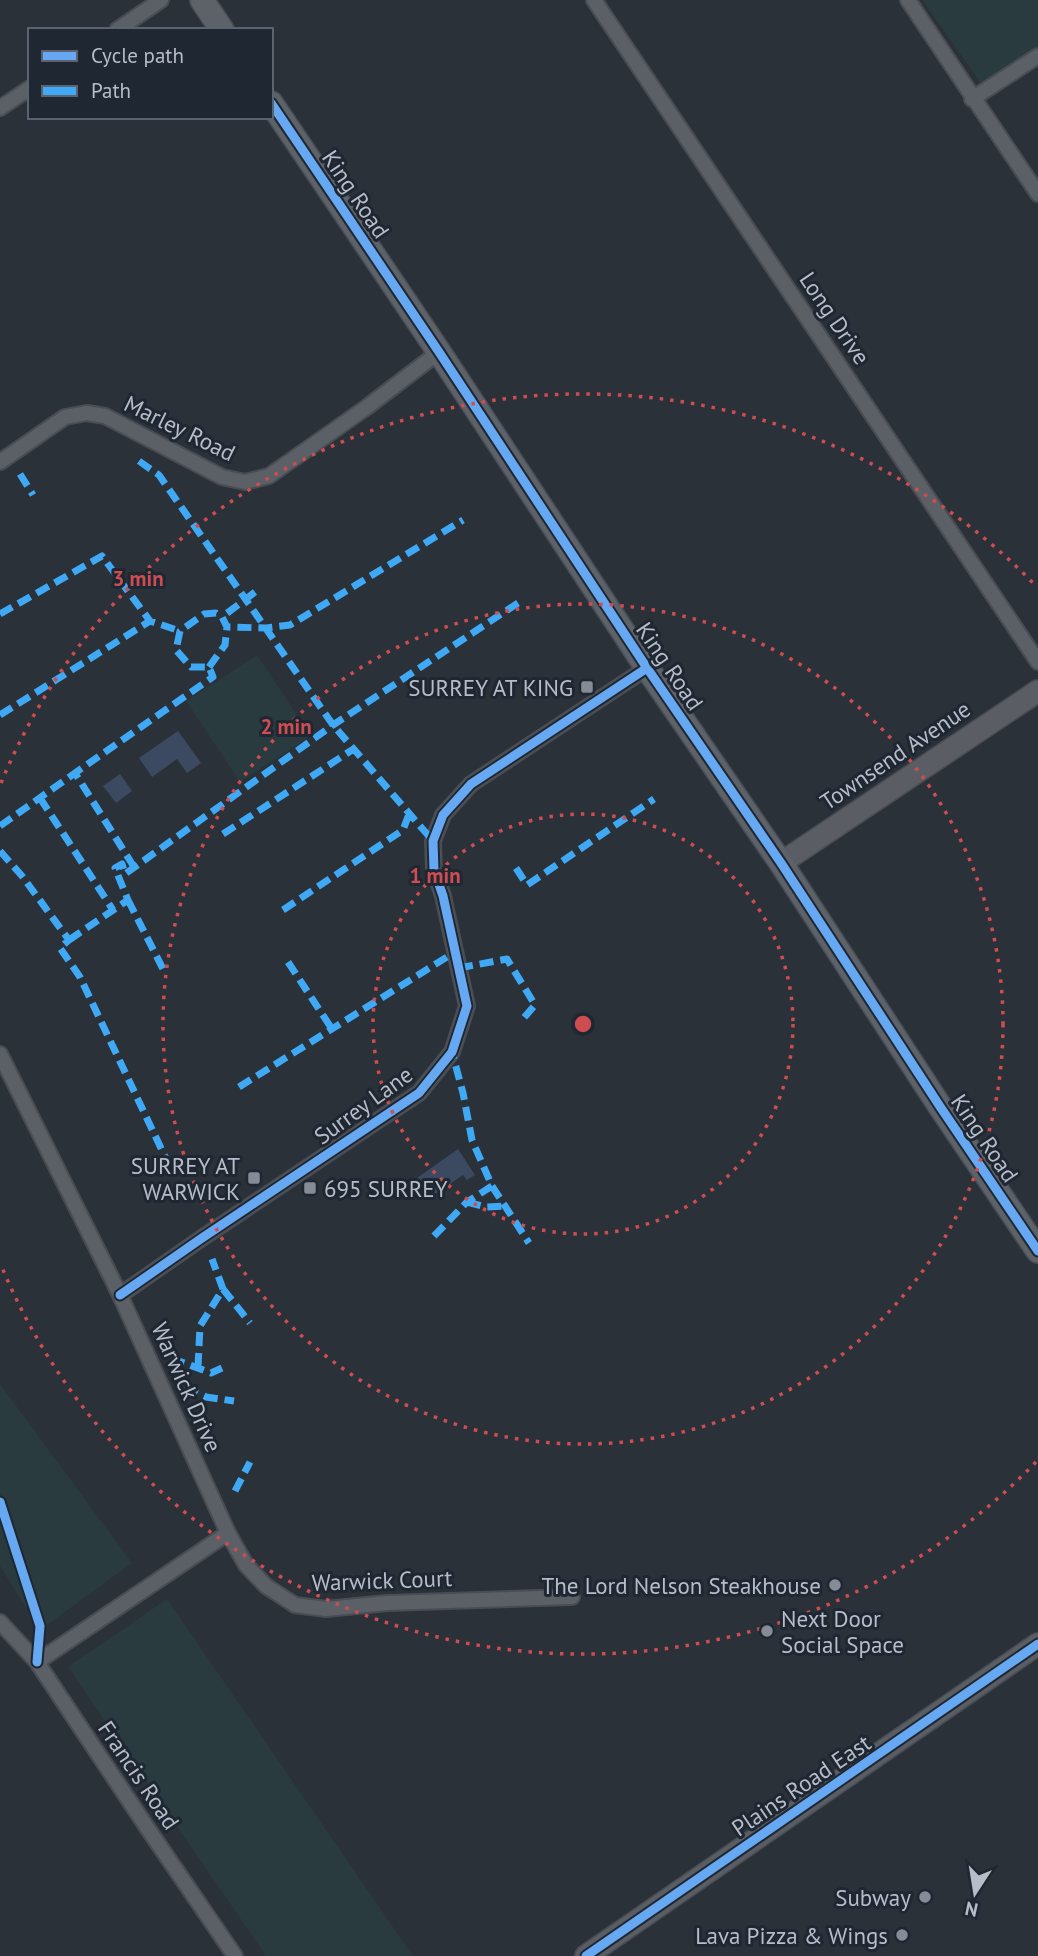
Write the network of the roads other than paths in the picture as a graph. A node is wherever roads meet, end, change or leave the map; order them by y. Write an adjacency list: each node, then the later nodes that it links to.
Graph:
1 (161, 0): 5 (street)
2 (202, 0): 6 (main road)
3 (594, 0): 15 (street, Long Drive)
4 (908, 0): 9 (street)
5 (120, 28)
6 (221, 28)
7 (1038, 56): 9 (street)
8 (28, 89): 11 (street)
9 (972, 99): 12 (street)
10 (273, 106): 13 (main road, King Road)
11 (0, 108)
12 (1038, 194)
13 (439, 352): 14 (street, Marley Road); 16 (main road, King Road)
14 (0, 462)
15 (1038, 662)
16 (647, 668): 18 (main road, King Road); 21 (street, Surrey Lane)
17 (1038, 691): 18 (main road, Townsend Avenue)
18 (781, 863): 20 (main road, King Road)
19 (0, 1054): 21 (street, Warwick Drive)
20 (1038, 1251)
21 (120, 1295): 22 (street, Warwick Drive)
22 (228, 1533): 23 (street, Warwick Court); 26 (street)
23 (572, 1597)
24 (0, 1622): 26 (street, Francis Road)
25 (1038, 1644): 28 (main road, Plains Road East)
26 (37, 1662): 27 (street, Francis Road)
27 (235, 1956)
28 (586, 1956)

